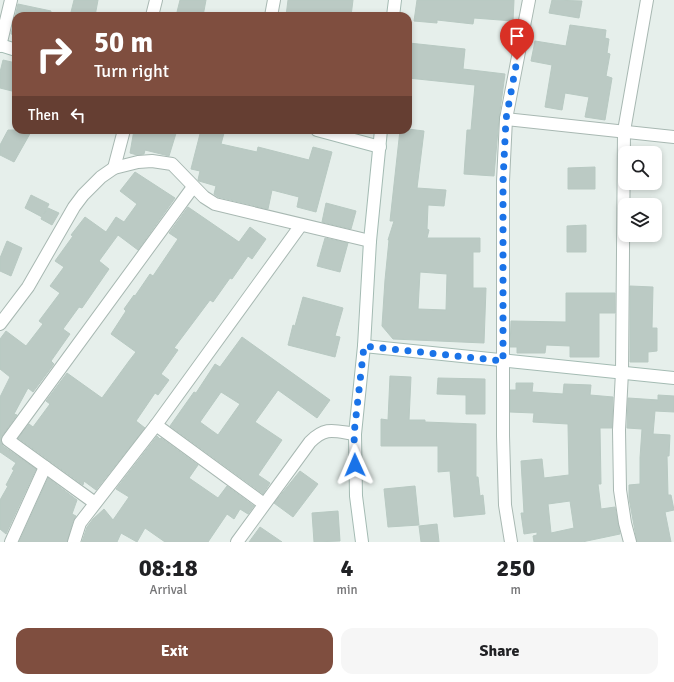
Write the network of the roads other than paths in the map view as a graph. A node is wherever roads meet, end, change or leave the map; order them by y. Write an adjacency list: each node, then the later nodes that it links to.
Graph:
1 (11, 0): 10 (street)
2 (156, 0): 7 (street)
3 (274, 0): 8 (street)
4 (394, 0): 9 (street)
5 (529, 0): 12 (street)
6 (647, 0): 13 (street)
7 (153, 12)
8 (272, 12)
9 (393, 12)
10 (0, 46): 11 (street)
11 (12, 49)
12 (506, 119): 13 (street); 25 (street)
13 (624, 131): 17 (street); 26 (street)
14 (123, 134): 19 (street)
15 (332, 134): 18 (street)
16 (381, 134): 18 (street)
17 (674, 137)
18 (380, 147): 22 (street)
19 (114, 168): 20 (street); 23 (street)
20 (193, 187): 21 (street); 30 (street)
21 (301, 225): 22 (street); 28 (street)
22 (370, 241): 24 (street)
23 (0, 324)
24 (364, 346): 25 (street); 29 (street)
25 (503, 361): 26 (street); 37 (street)
26 (622, 372): 27 (street); 38 (street)
27 (674, 378)
28 (156, 425): 31 (street); 32 (street)
29 (354, 434): 32 (street); 36 (street)
30 (45, 467): 31 (street); 33 (street)
31 (95, 503): 34 (street)
32 (264, 504): 35 (street)
33 (11, 542)
34 (74, 542)
35 (237, 542)
36 (362, 542)
37 (510, 542)
38 (630, 542)

